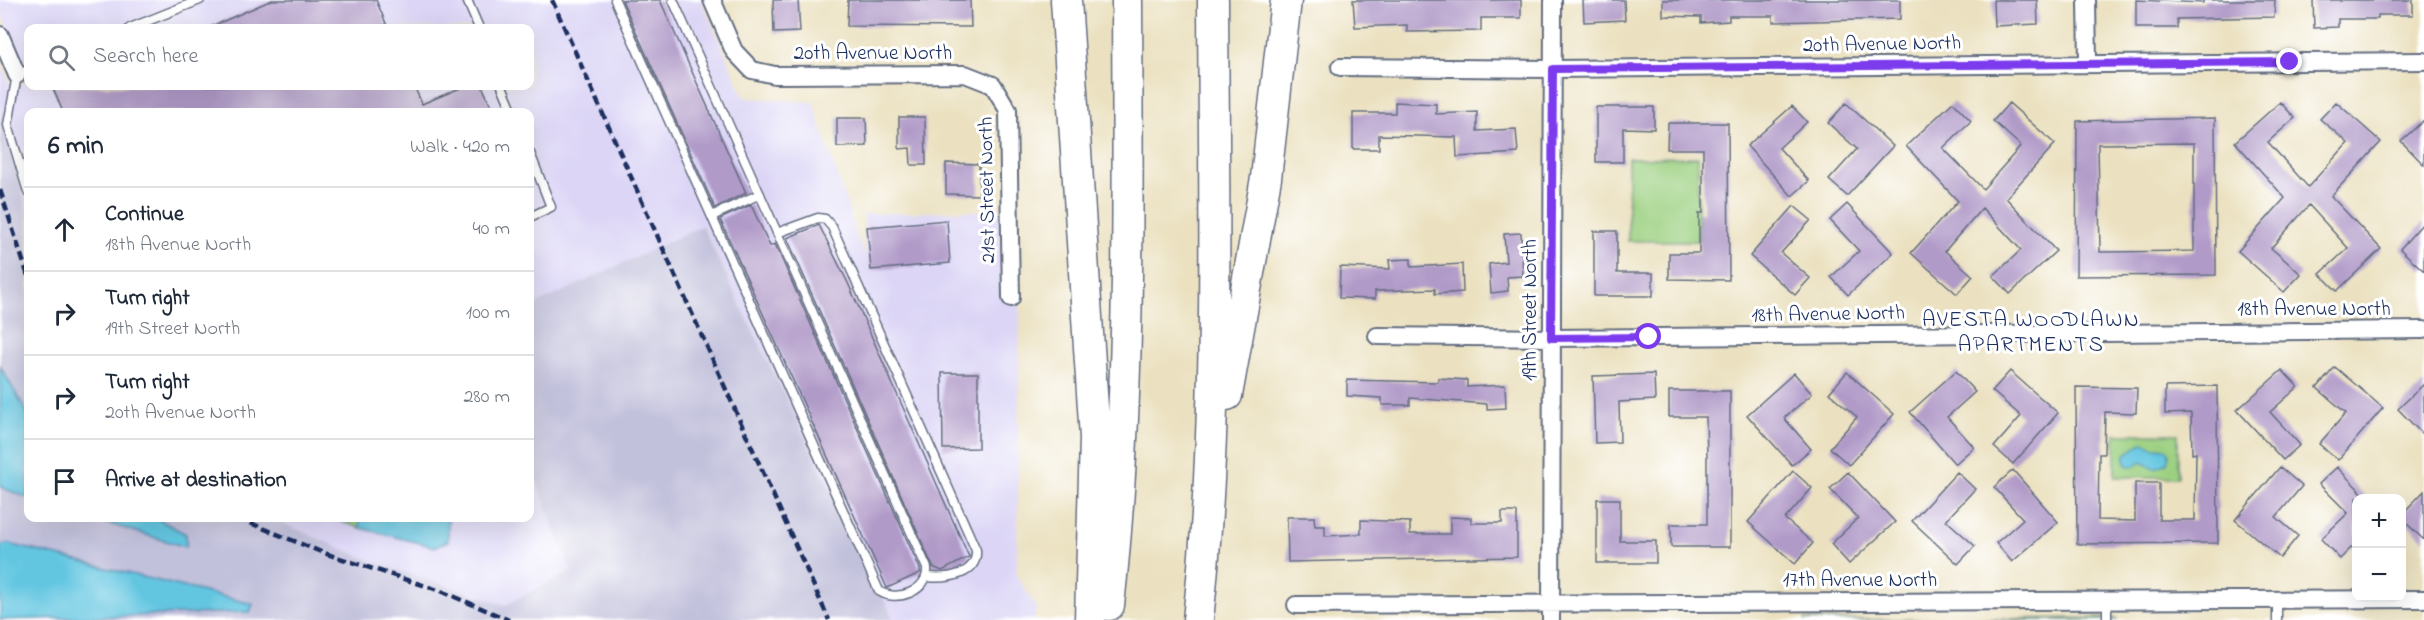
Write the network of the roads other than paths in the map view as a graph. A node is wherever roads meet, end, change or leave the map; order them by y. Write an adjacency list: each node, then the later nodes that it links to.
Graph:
1 (200, 0): 12 (lane)
2 (467, 0): 13 (lane)
3 (615, 0): 27 (lane)
4 (673, 0): 25 (lane)
5 (712, 0): 20 (street, 20th Avenue North)
6 (1066, 0): 40 (highway)
7 (1127, 0): 41 (highway)
8 (1213, 0): 33 (highway)
9 (1286, 0): 33 (highway)
10 (1553, 0): 18 (street, 19th Street North)
11 (2087, 0): 16 (street)
12 (140, 24)
13 (477, 24)
14 (0, 35): 19 (street)
15 (2424, 61): 16 (street, 20th Avenue North)
16 (2088, 62): 18 (street, 20th Avenue North)
17 (1340, 67): 18 (street, 20th Avenue North)
18 (1553, 69): 32 (street, 19th Street North)
19 (23, 73): 24 (lane)
20 (993, 85): 29 (street, 21st Street North)
21 (504, 90): 22 (lane)
22 (511, 108)
23 (534, 163): 26 (lane)
24 (24, 179)
25 (760, 194): 27 (lane); 28 (lane)
26 (534, 215)
27 (712, 216): 34 (lane)
28 (777, 233): 34 (lane); 34 (lane)
29 (1011, 298)
30 (2424, 330): 32 (street, 18th Avenue North)
31 (1377, 336): 32 (street, 18th Avenue North)
32 (1551, 338): 39 (street, 19th Street North)
33 (1207, 507): 42 (highway)
34 (928, 577)
35 (2277, 599): 36 (street, 17th Avenue North); 37 (street, 17th Avenue North); 44 (lane)
36 (2424, 599)
37 (2107, 600): 39 (street, 17th Avenue North); 43 (lane)
38 (1296, 605): 39 (street, 17th Avenue North)
39 (1551, 612)
40 (1090, 620)
41 (1108, 620)
42 (1198, 620)
43 (2107, 620)
44 (2277, 620)

